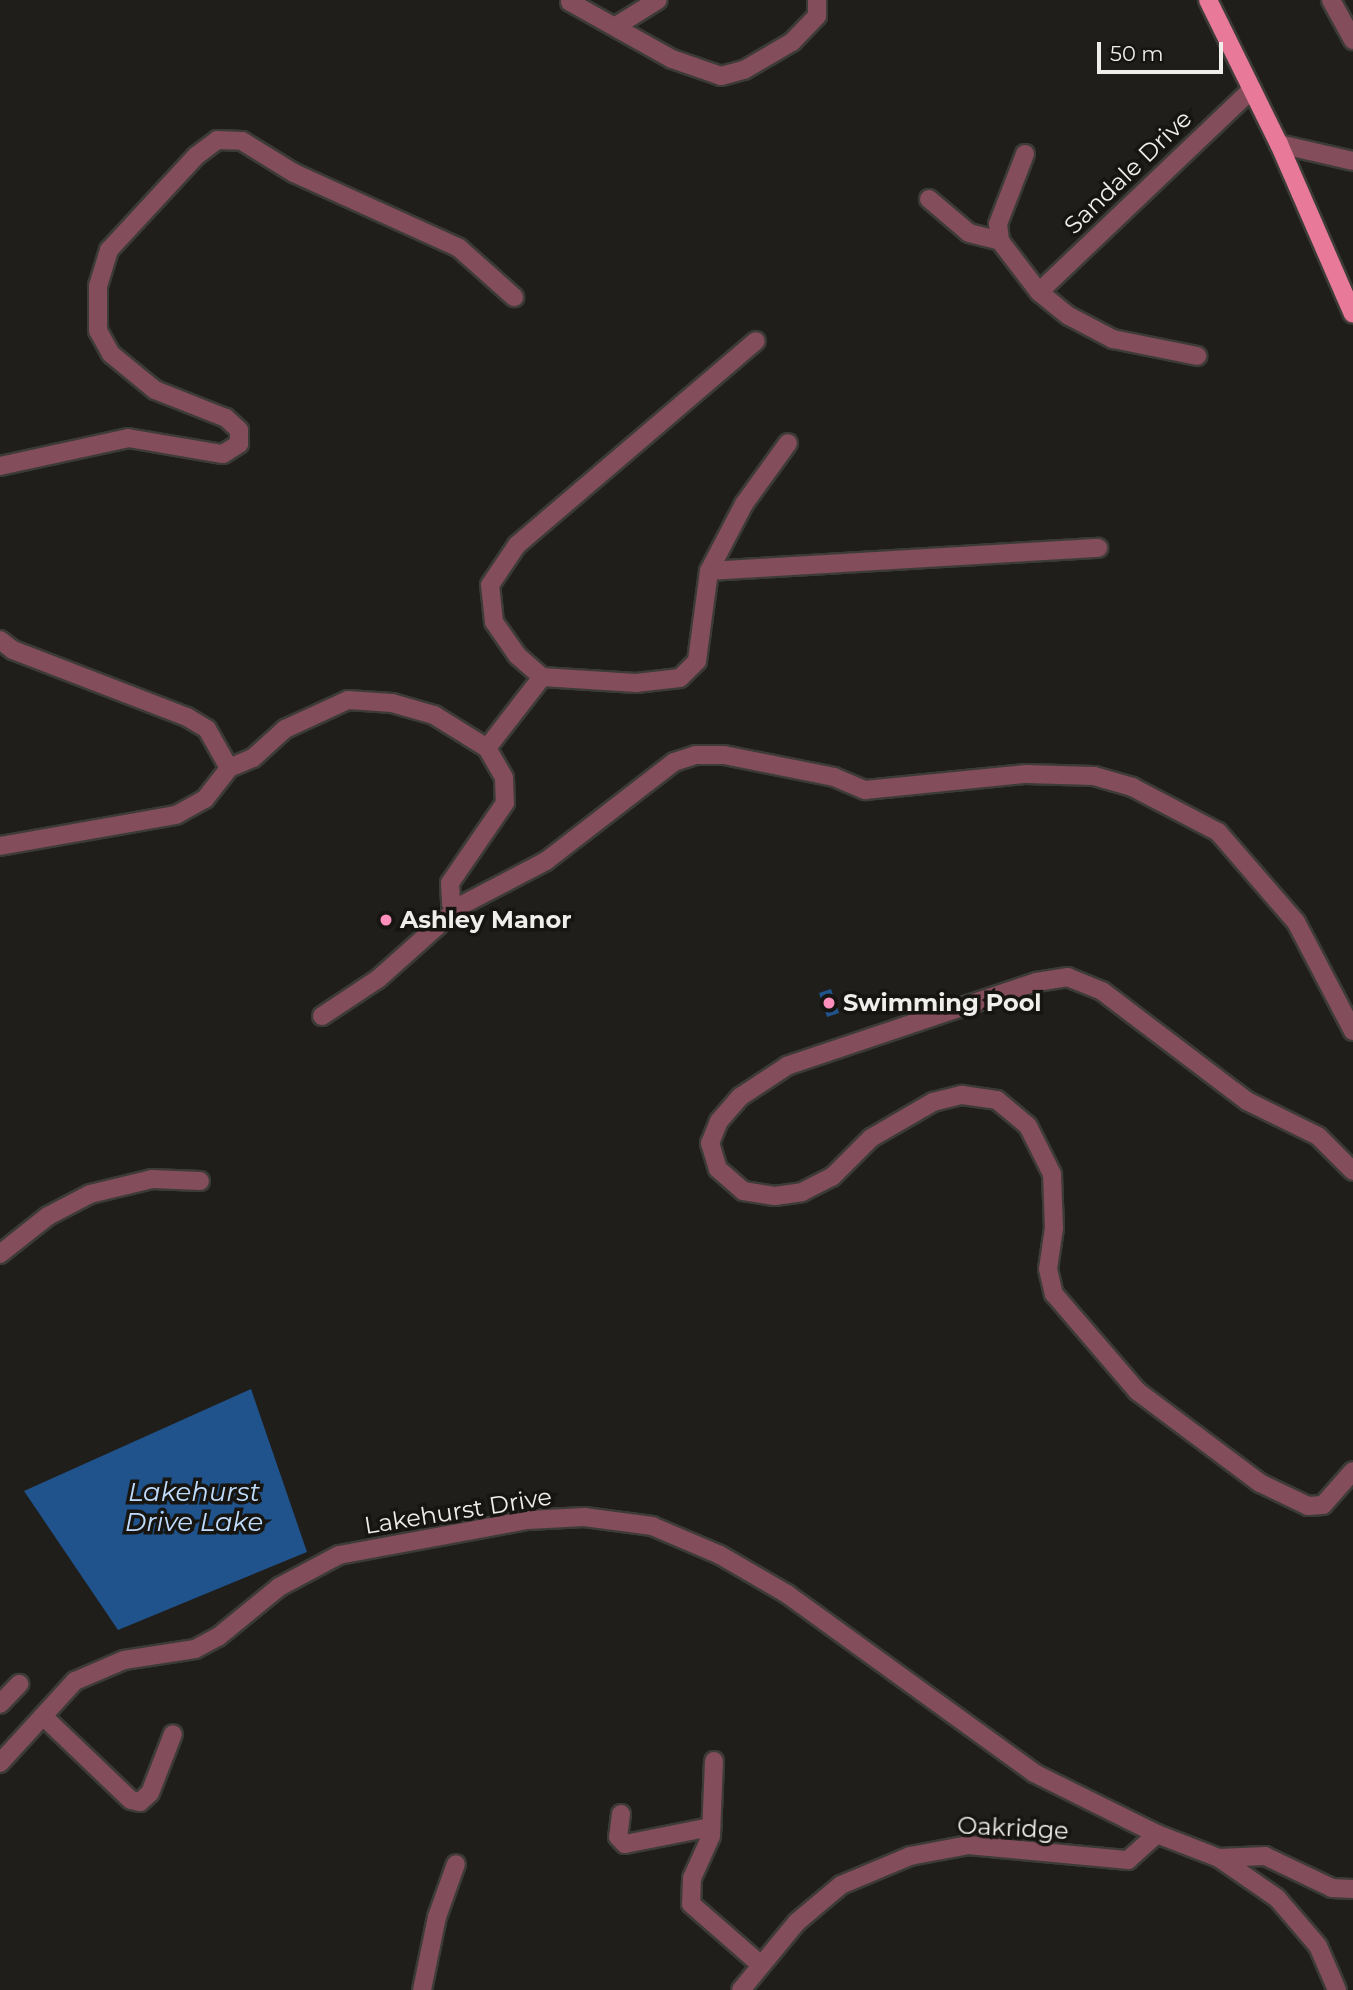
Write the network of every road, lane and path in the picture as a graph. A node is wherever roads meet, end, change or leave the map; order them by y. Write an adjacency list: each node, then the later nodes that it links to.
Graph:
1 (658, 0): 6 (street)
2 (817, 0): 6 (street)
3 (1208, 0): 8 (main road)
4 (1331, 0): 7 (street)
5 (570, 2): 6 (street)
6 (616, 26)
7 (1353, 40)
8 (1252, 89): 9 (main road); 14 (street, Sandale Drive)
9 (1279, 144): 11 (street); 16 (main road)
10 (1025, 154): 13 (street)
11 (1353, 160)
12 (929, 199): 13 (street)
13 (1000, 241): 14 (street)
14 (1039, 292): 18 (street)
15 (514, 297): 20 (street)
16 (1353, 314)
17 (756, 341): 24 (street)
18 (1197, 356)
19 (789, 443): 22 (street)
20 (0, 466)
21 (1098, 548): 22 (street)
22 (709, 571): 24 (street)
23 (0, 640): 26 (street)
24 (542, 677): 25 (street)
25 (487, 748): 26 (street); 28 (street)
26 (229, 768): 27 (street)
27 (0, 846)
28 (460, 906): 29 (street); 30 (street)
29 (322, 1016)
30 (1353, 1031)
31 (1353, 1171): 34 (street)
32 (200, 1181): 33 (street)
33 (0, 1254)
34 (1353, 1471)
35 (19, 1684): 36 (street)
36 (0, 1704)
37 (44, 1717): 38 (street); 40 (street, Lakehurst Drive); 43 (street, Lakehurst Drive)
38 (173, 1734)
39 (714, 1761): 42 (street)
40 (0, 1763)
41 (621, 1814): 42 (street)
42 (711, 1827): 47 (street)
43 (1157, 1834): 44 (street, Lakehurst Drive); 47 (street, Oakridge)
44 (1219, 1858): 46 (street); 50 (street)
45 (456, 1864): 48 (street)
46 (1353, 1889)
47 (761, 1965): 49 (street, Oakridge)
48 (422, 1990)
49 (740, 1990)
50 (1337, 1990)

